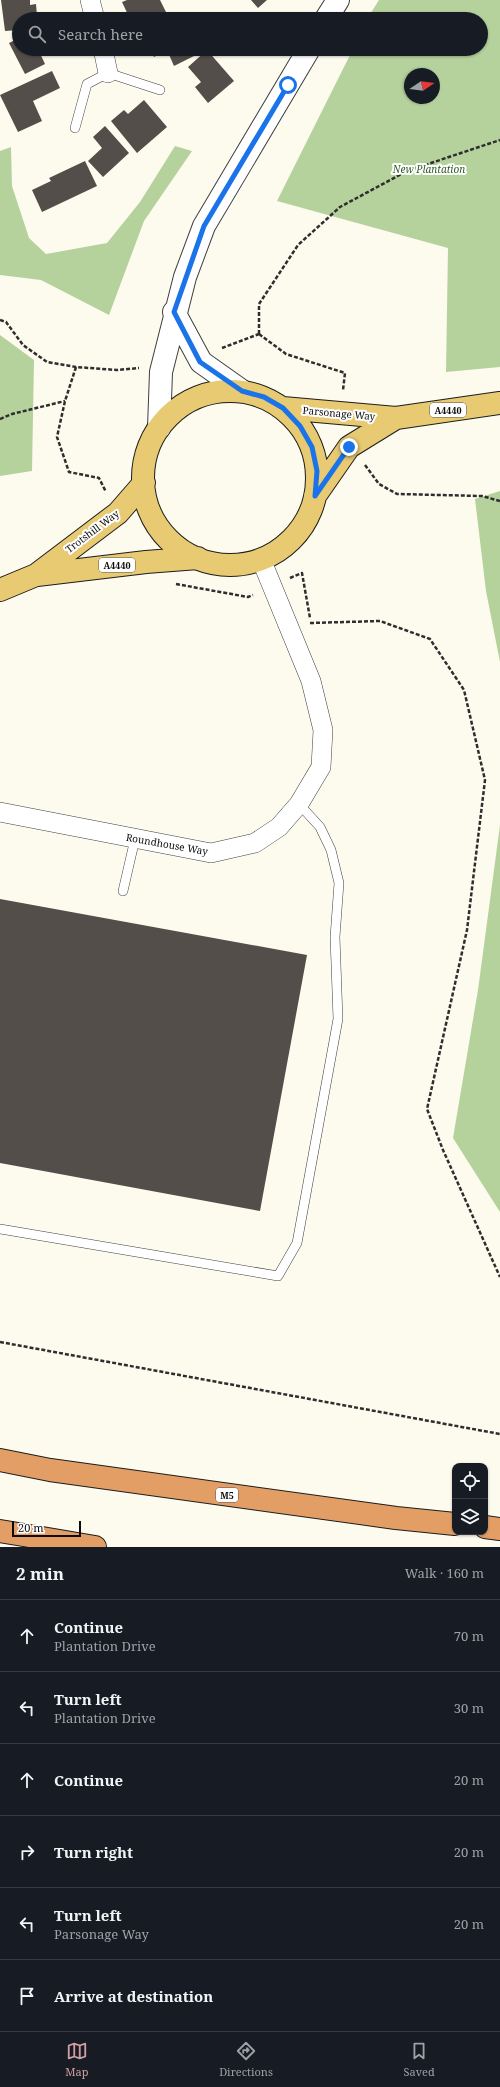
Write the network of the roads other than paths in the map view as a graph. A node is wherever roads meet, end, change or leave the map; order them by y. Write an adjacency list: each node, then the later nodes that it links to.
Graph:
1 (90, 0): 3 (street)
2 (338, 0): 4 (street)
3 (93, 12)
4 (330, 12)
5 (104, 56): 7 (street)
6 (305, 56): 10 (street)
7 (108, 73): 8 (lane); 9 (lane)
8 (160, 90)
9 (75, 128)
10 (174, 312): 11 (street); 15 (street)
11 (242, 391): 13 (main road); 15 (main road)
12 (500, 403): 14 (main road, Parsonage Way / A4440)
13 (283, 408): 14 (main road, Parsonage Way / A4440); 17 (main road)
14 (396, 418): 17 (main road, Parsonage Way / A4440)
15 (159, 428): 16 (main road)
16 (144, 483): 18 (main road); 20 (main road, Trotshill Way / A4440)
17 (315, 496): 19 (main road)
18 (198, 558): 19 (main road); 20 (main road, Trotshill Way / A4440)
19 (261, 559): 22 (street, Roundhouse Way)
20 (36, 575): 21 (main road, Trotshill Way / A4440)
21 (0, 590)
22 (299, 804): 24 (street, Roundhouse Way); 26 (lane)
23 (0, 812): 24 (street, Roundhouse Way)
24 (135, 839): 25 (lane)
25 (123, 891)
26 (0, 1229)
27 (0, 1460): 28 (highway, M5)
28 (452, 1524)
29 (488, 1527): 30 (highway)
30 (500, 1529)
31 (0, 1532): 32 (highway)
32 (95, 1547)

